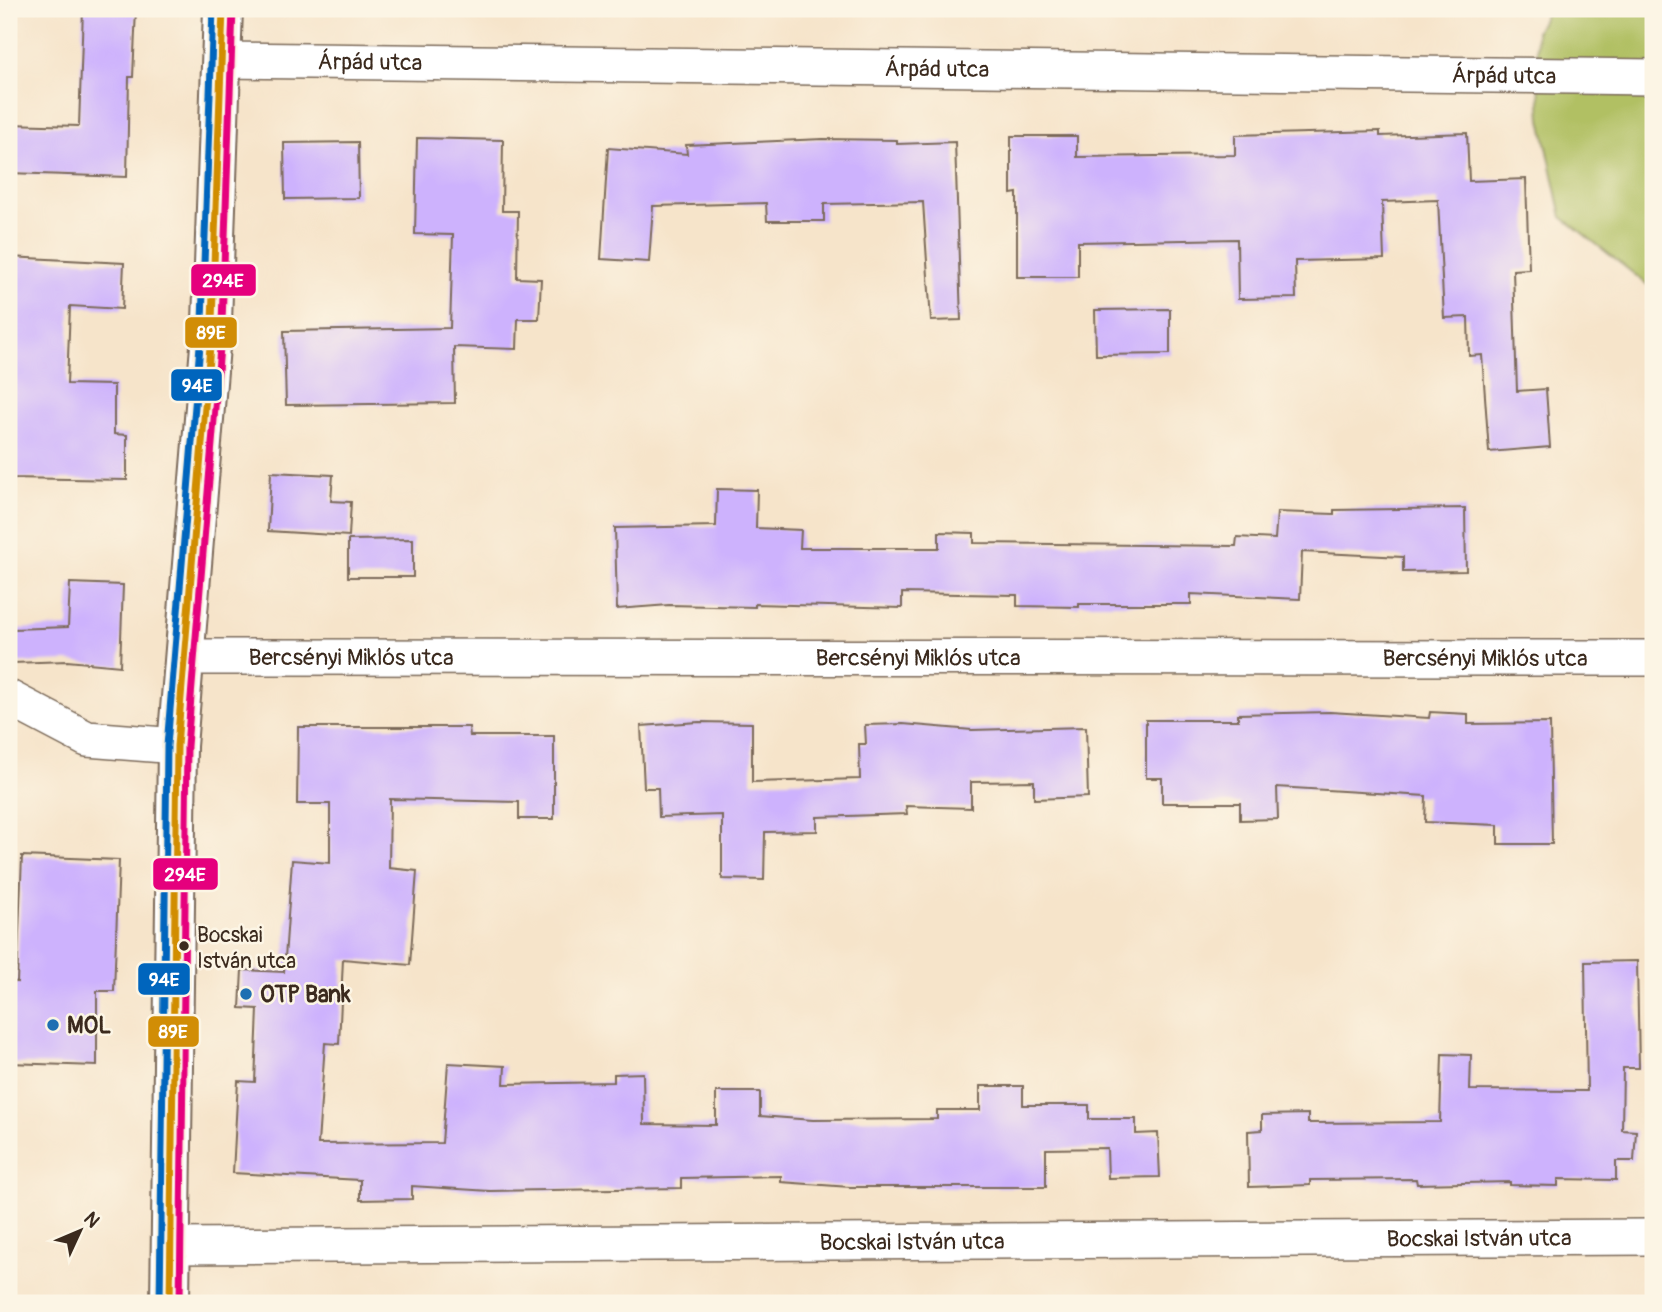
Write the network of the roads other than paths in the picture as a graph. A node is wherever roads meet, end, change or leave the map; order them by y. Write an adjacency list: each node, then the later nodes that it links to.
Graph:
1 (223, 9): 2 (main road)
2 (221, 60): 3 (street, Árpád utca); 4 (main road)
3 (1653, 77)
4 (185, 657): 5 (street, Bercsényi Miklós utca); 7 (main road)
5 (1653, 658)
6 (9, 698): 7 (street)
7 (177, 746): 9 (main road)
8 (1653, 1237): 9 (street, Bocskai István utca)
9 (170, 1246): 10 (main road)
10 (170, 1303)

